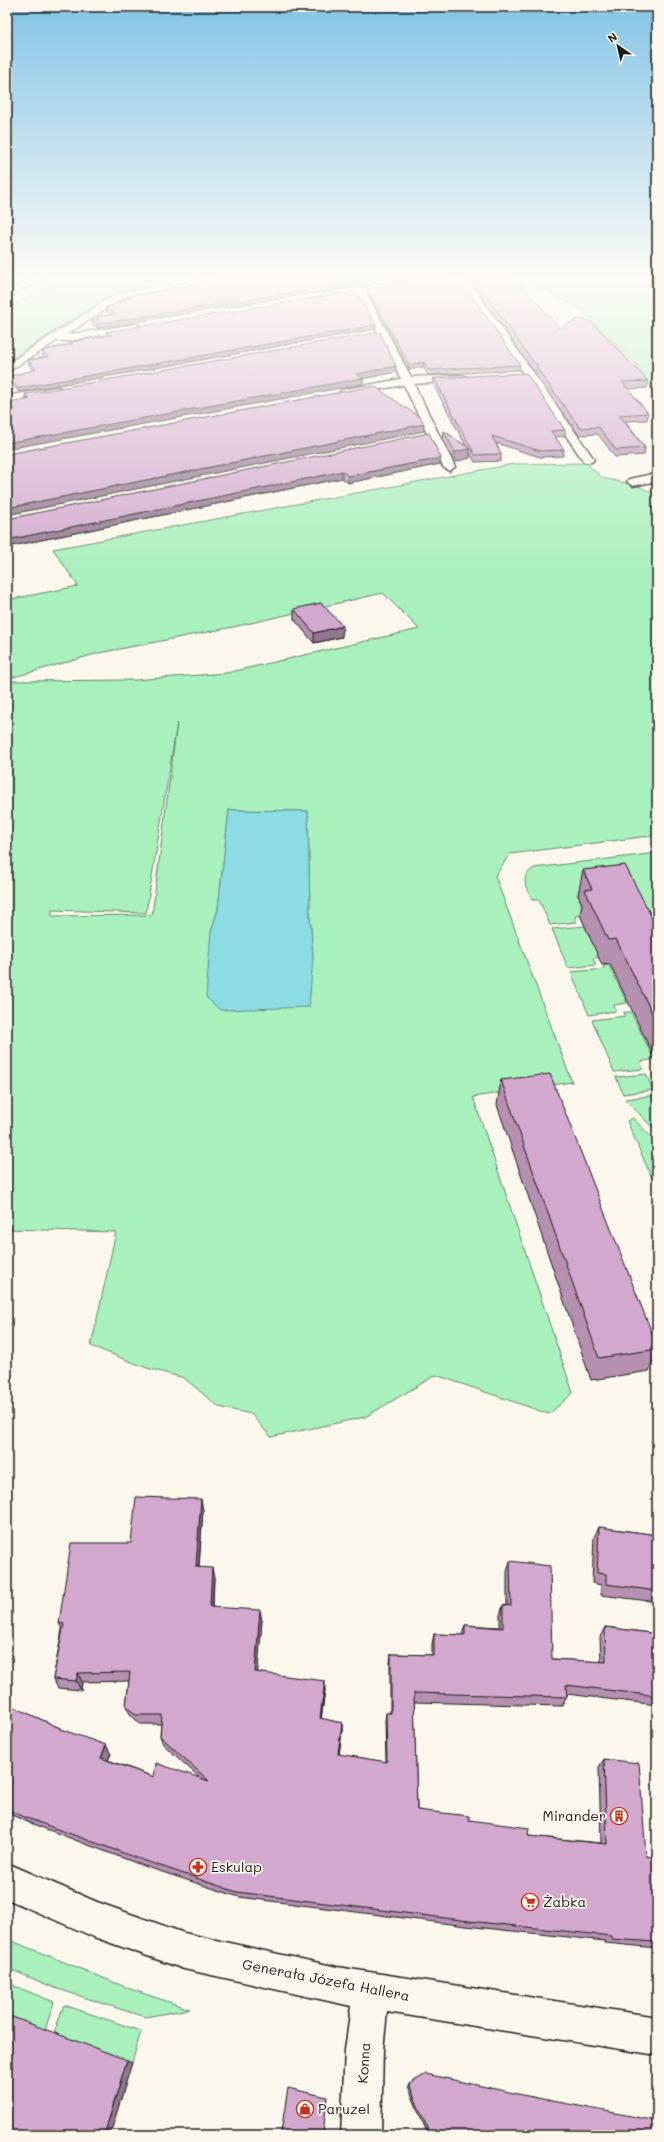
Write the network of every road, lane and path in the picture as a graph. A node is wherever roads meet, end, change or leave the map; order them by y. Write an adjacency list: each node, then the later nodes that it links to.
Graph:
1 (454, 378): 3 (main road)
2 (534, 378): 9 (main road)
3 (406, 380): 5 (main road); 7 (main road)
4 (70, 388): 6 (main road)
5 (337, 393)
6 (7, 399)
7 (433, 434): 8 (main road); 10 (main road)
8 (418, 438)
9 (588, 459)
10 (449, 467)
11 (657, 477): 12 (main road)
12 (633, 482)
13 (7, 1881): 14 (main road, Generała Józefa Hallera)
14 (371, 1991): 15 (main road, Generała Józefa Hallera); 16 (main road, Konna)
15 (657, 2036)
16 (361, 2135)

